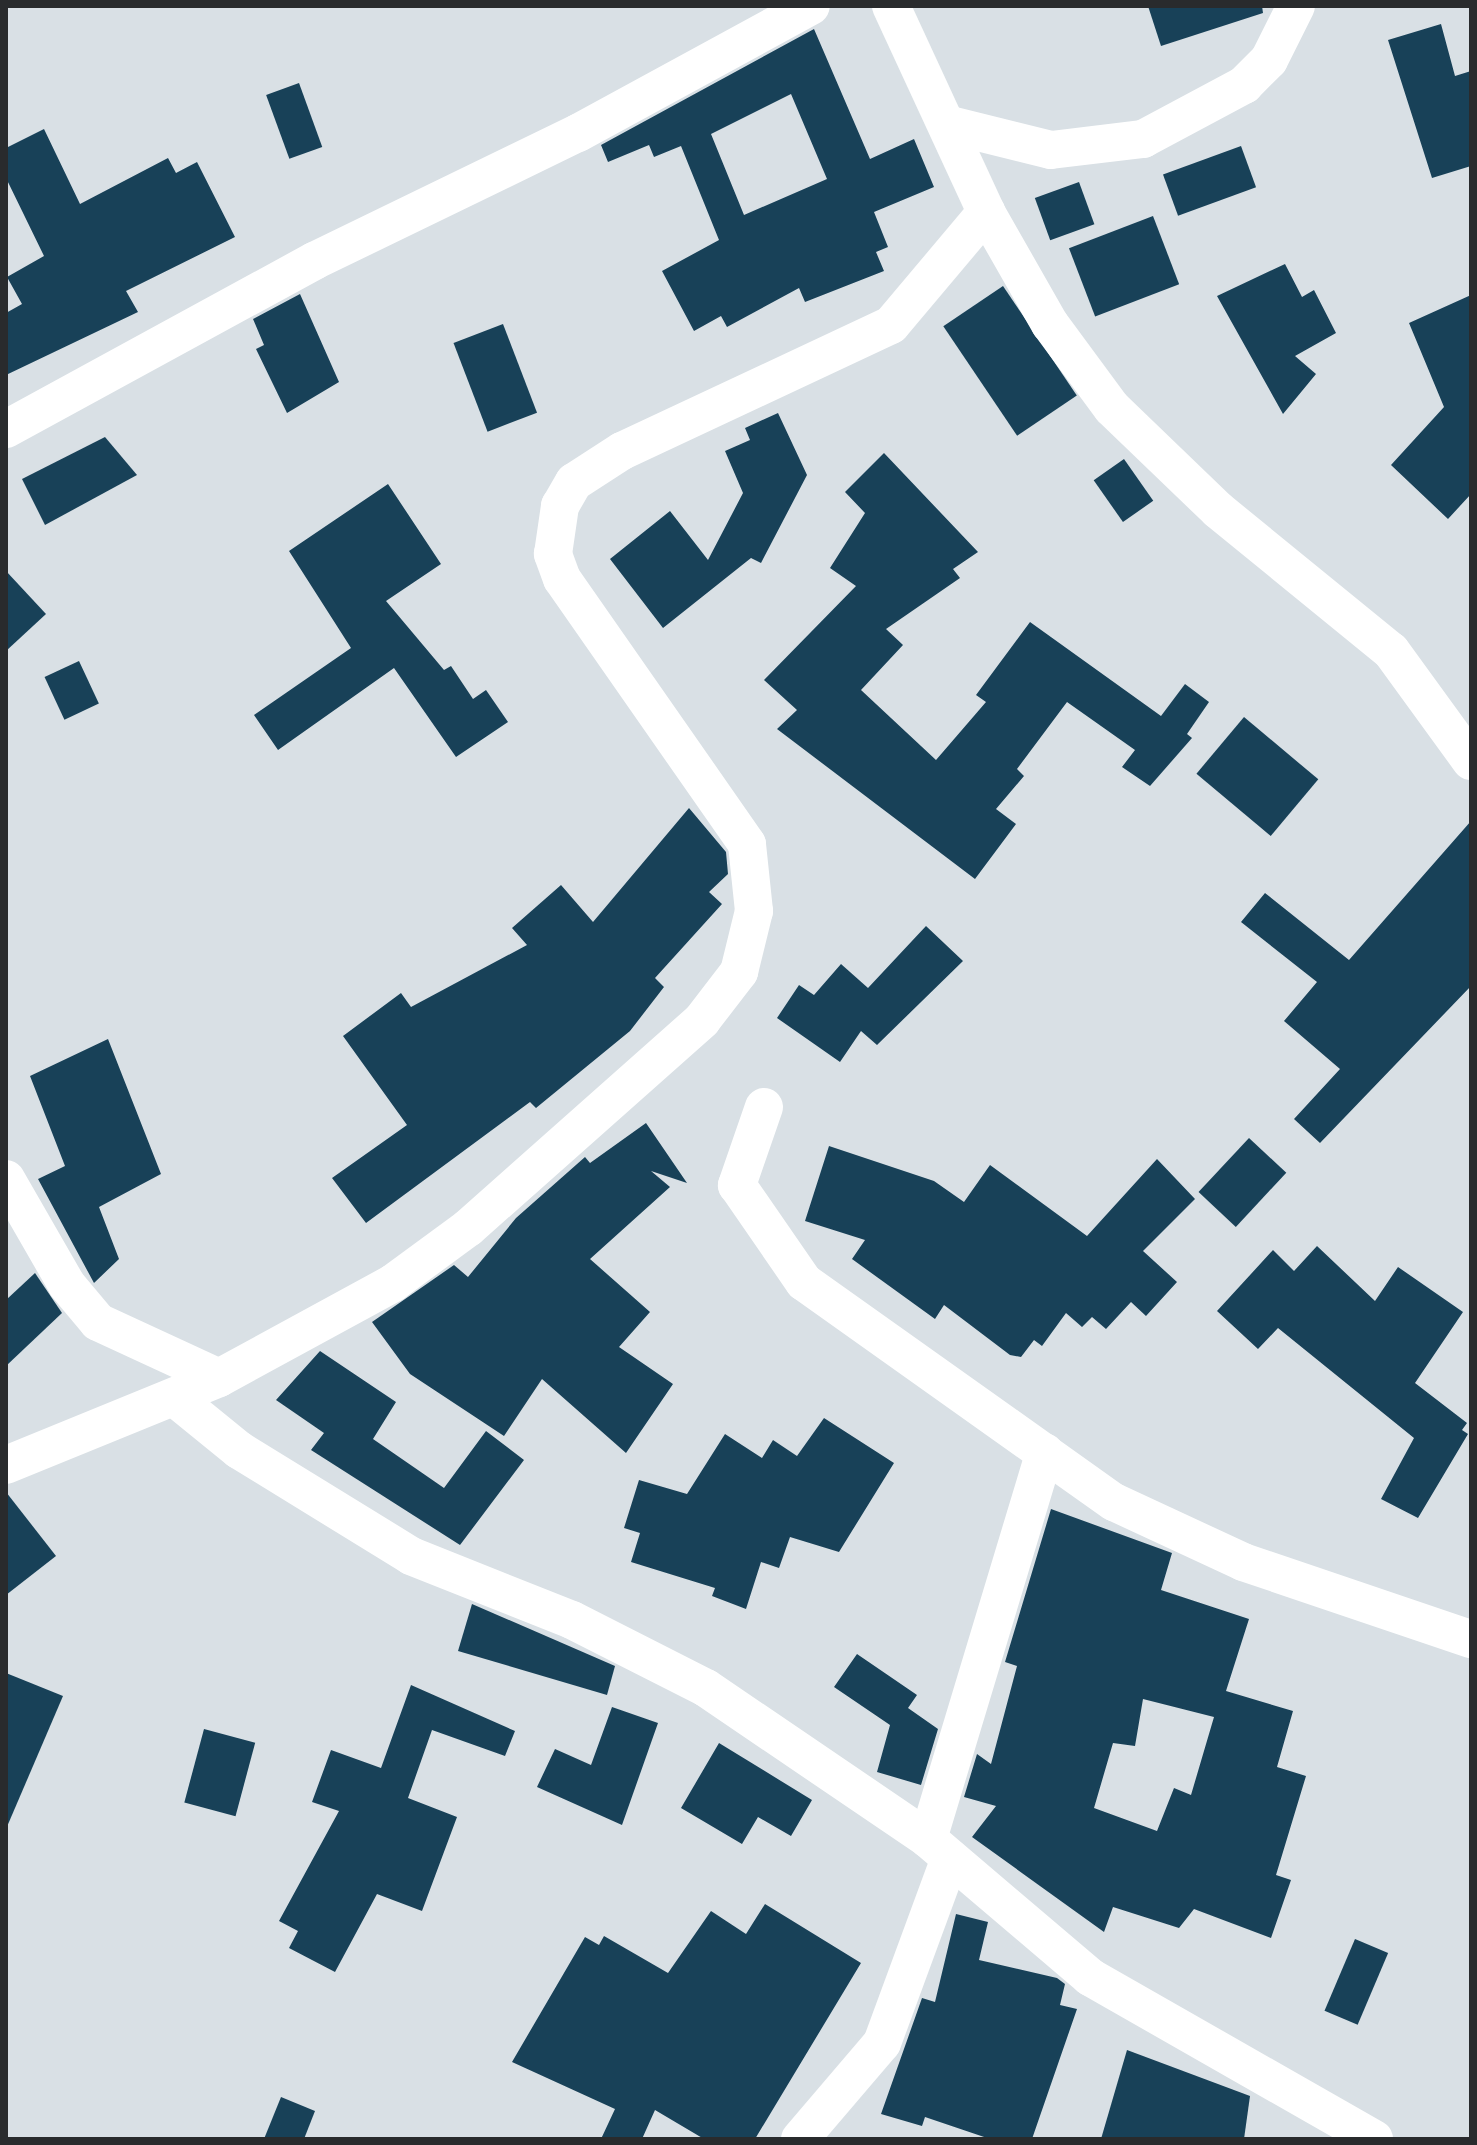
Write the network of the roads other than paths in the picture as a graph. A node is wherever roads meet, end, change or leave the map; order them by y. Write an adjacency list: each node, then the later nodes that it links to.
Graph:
1 (811, 6): 6 (street)
2 (891, 6): 4 (street)
3 (1296, 6): 4 (street)
4 (946, 124): 5 (street)
5 (986, 212): 7 (street); 10 (street)
6 (6, 429)
7 (1471, 761)
8 (764, 1107): 12 (street)
9 (6, 1179): 10 (street)
10 (219, 1378): 11 (street)
11 (175, 1398): 13 (street); 15 (street)
12 (1045, 1452): 14 (street); 15 (street)
13 (6, 1465)
14 (1471, 1639)
15 (939, 1849): 16 (street); 17 (street)
16 (800, 2139)
17 (1374, 2139)

